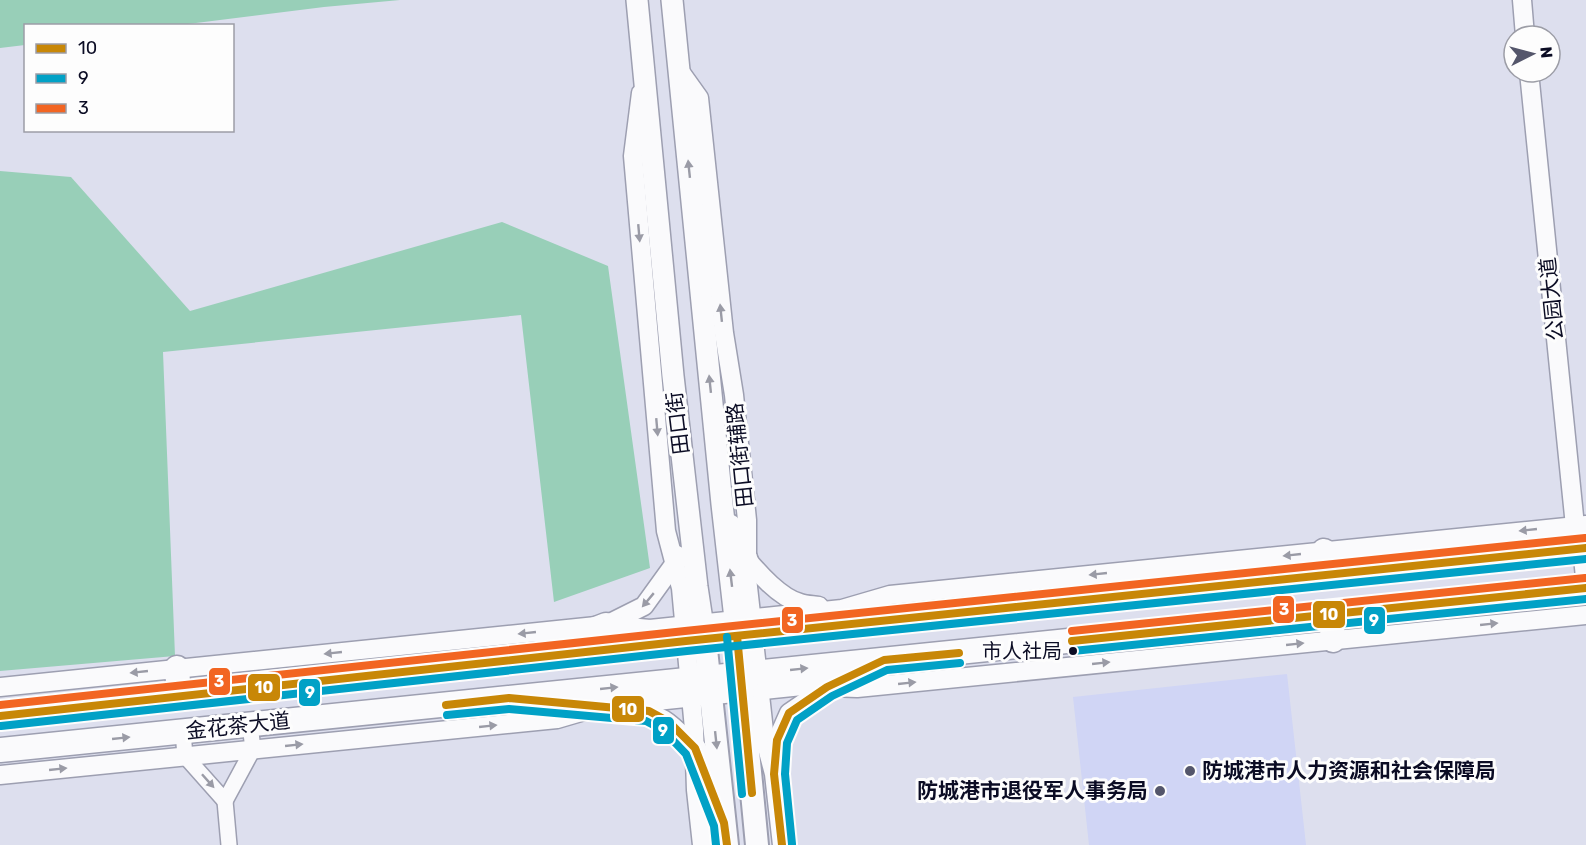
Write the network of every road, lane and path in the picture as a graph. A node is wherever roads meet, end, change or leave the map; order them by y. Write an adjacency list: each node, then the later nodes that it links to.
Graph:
1 (638, 0): 7 (main road, 田口街, one-way to 7)
2 (672, 0): 6 (main road, 田口街, one-way to 2)
3 (1522, 0): 4 (street)
4 (1524, 24)
5 (1530, 84): 10 (street, 公园大道)
6 (701, 206): 8 (main road, 田口街, one-way to 6); 11 (street, 田口街辅路, one-way to 6)
7 (663, 378): 9 (main road, 田口街); 12 (street, one-way to 12)
8 (722, 504): 11 (main road); 19 (main road, 田口街, one-way to 8)
9 (688, 510): 12 (street); 20 (main road, 田口街)
10 (1582, 536): 13 (highway, 金花茶大道, one-way to 13); 14 (street, 公园大道)
11 (747, 559): 15 (street); 19 (street, 田口街辅路)
12 (675, 563): 18 (street, one-way to 18); 20 (street)
13 (1325, 563): 15 (street, one-way to 15); 19 (highway, 金花茶大道)
14 (1586, 587): 16 (highway, 金花茶大道)
15 (842, 609): 19 (street)
16 (1331, 614): 21 (highway); 23 (highway, 金花茶大道)
17 (1586, 615): 21 (street, one-way to 17)
18 (606, 625): 20 (street); 22 (highway); 24 (street, one-way to 24)
19 (744, 627): 20 (highway, 金花茶大道); 25 (main road, 田口街)
20 (695, 633): 22 (highway, 金花茶大道); 27 (main road, 田口街)
21 (1333, 640): 28 (street, one-way to 21)
22 (516, 660): 29 (highway, 金花茶大道)
23 (884, 660): 25 (highway, 金花茶大道, one-way to 23); 28 (highway)
24 (177, 668): 26 (street, one-way to 26); 29 (highway)
25 (750, 682): 27 (highway, 金花茶大道); 28 (street); 39 (street); 45 (main road, 田口街)
26 (0, 687)
27 (700, 687): 30 (highway, 金花茶大道, one-way to 27); 31 (street); 35 (street); 42 (main road, 田口街, one-way to 42)
28 (828, 687): 39 (street)
29 (180, 696): 32 (highway, 金花茶大道)
30 (509, 698): 31 (highway); 33 (highway, 金花茶大道)
31 (598, 707): 35 (street); 36 (street, one-way to 31)
32 (0, 716)
33 (250, 725): 34 (highway, 金花茶大道); 36 (street)
34 (183, 732): 37 (highway, 金花茶大道, one-way to 34); 38 (street)
35 (695, 748): 42 (main road); 44 (street)
36 (253, 749): 38 (street); 41 (street)
37 (0, 750)
38 (185, 756): 40 (street, one-way to 38); 41 (street, one-way to 41)
39 (774, 774): 46 (street)
40 (0, 775)
41 (225, 801): 43 (street)
42 (725, 834)
43 (230, 845)
44 (702, 845)
45 (757, 845)
46 (782, 845)

